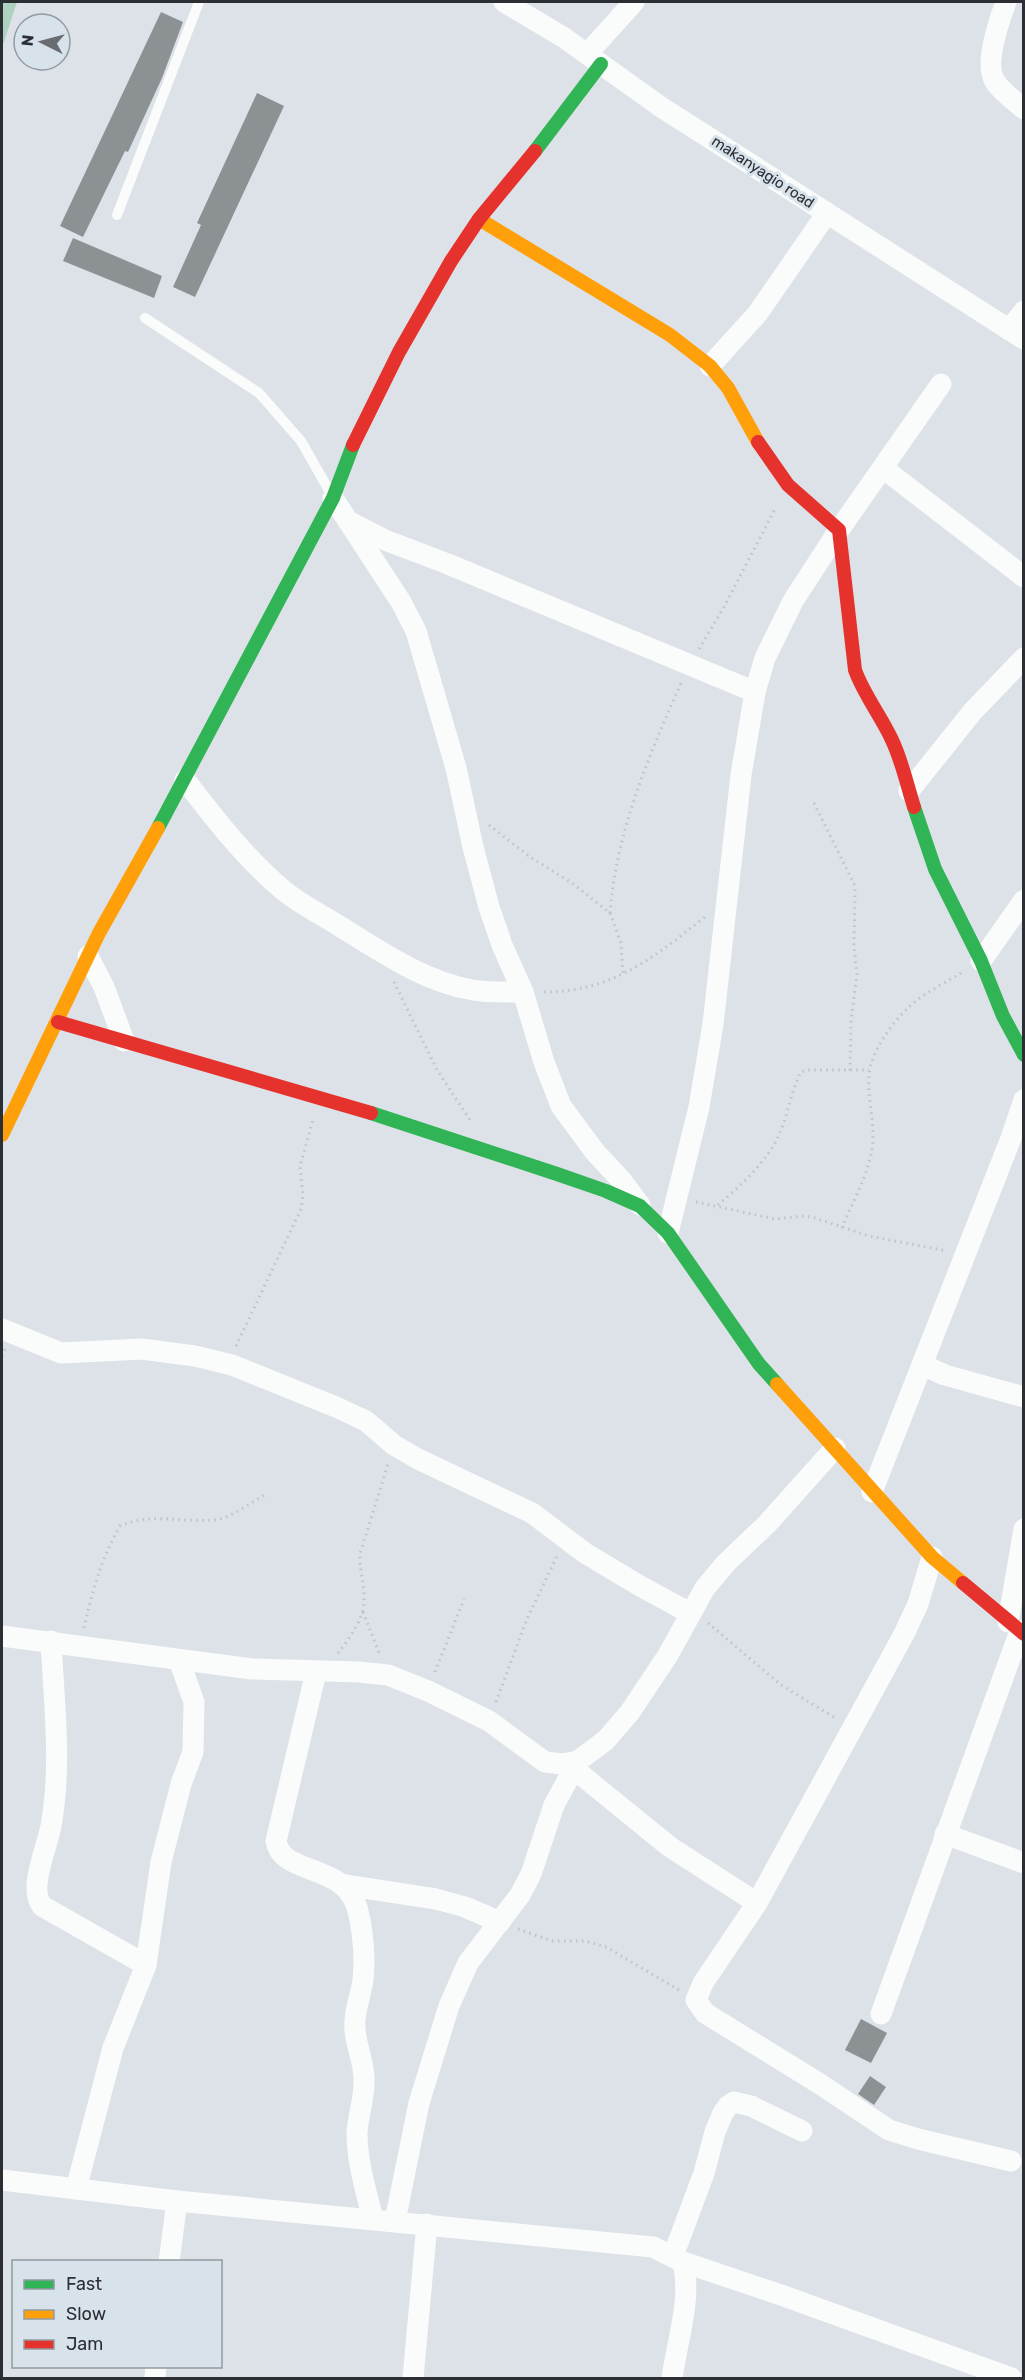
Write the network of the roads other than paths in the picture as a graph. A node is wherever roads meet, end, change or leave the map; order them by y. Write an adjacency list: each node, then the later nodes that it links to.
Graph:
1 (199, 2): 8 (lane)
2 (504, 2): 5 (street, makanyagio road)
3 (634, 2): 5 (street)
4 (1006, 2): 6 (street)
5 (594, 59): 7 (street, makanyagio road); 9 (street)
6 (1023, 109)
7 (827, 213): 12 (street, makanyagio road); 13 (street)
8 (117, 215)
9 (479, 219): 13 (street); 16 (street)
10 (1023, 311): 12 (street)
11 (145, 318): 16 (lane)
12 (1016, 335)
13 (710, 366): 18 (street)
14 (941, 384): 15 (street)
15 (883, 468): 18 (street); 19 (street)
16 (333, 498): 17 (street); 22 (street)
17 (345, 519): 21 (street); 27 (street)
18 (839, 530): 21 (street); 23 (street)
19 (1023, 578)
20 (1023, 658): 23 (street)
21 (754, 692): 34 (street)
22 (185, 780): 25 (street); 27 (street)
23 (909, 791): 26 (street)
24 (1023, 900): 26 (street)
25 (88, 956): 28 (street); 29 (street)
26 (981, 961): 30 (street)
27 (523, 992): 33 (street)
28 (58, 1022): 29 (street); 32 (street)
29 (124, 1041): 33 (street)
30 (1023, 1055)
31 (1023, 1100): 36 (street)
32 (2, 1135)
33 (640, 1206): 34 (street)
34 (668, 1233): 38 (street)
35 (2, 1329): 42 (street)
36 (922, 1365): 37 (street); 39 (street)
37 (1023, 1397)
38 (835, 1448): 39 (street); 42 (street)
39 (872, 1492): 41 (street)
40 (1023, 1529): 43 (street)
41 (932, 1557): 43 (street); 52 (street)
42 (698, 1616): 48 (street)
43 (1017, 1629): 49 (street)
44 (2, 1636): 45 (street)
45 (51, 1641): 46 (street); 54 (street)
46 (179, 1660): 47 (street); 54 (street)
47 (320, 1672): 48 (street); 51 (street)
48 (576, 1765): 52 (street); 53 (street)
49 (945, 1834): 50 (street); 55 (street)
50 (1023, 1863)
51 (345, 1884): 53 (street); 61 (street)
52 (757, 1903): 57 (street)
53 (500, 1922): 62 (street)
54 (146, 1965): 59 (street)
55 (881, 2014)
56 (802, 2131): 64 (street)
57 (1011, 2161)
58 (2, 2180): 59 (street)
59 (76, 2189): 60 (street)
60 (177, 2201): 61 (street); 65 (street)
61 (373, 2219): 62 (street)
62 (394, 2221): 63 (street)
63 (427, 2224): 64 (street); 66 (street)
64 (678, 2259): 67 (street); 68 (street)
65 (169, 2260)
66 (413, 2379)
67 (672, 2379)
68 (1011, 2379)

